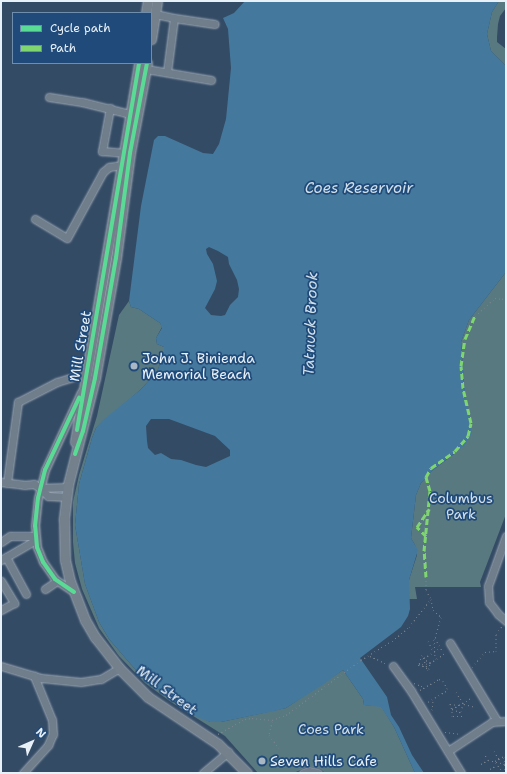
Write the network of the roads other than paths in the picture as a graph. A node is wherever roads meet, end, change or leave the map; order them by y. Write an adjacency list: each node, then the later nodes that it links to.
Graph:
1 (148, 1): 3 (main road)
2 (157, 1): 4 (main road)
3 (150, 12)
4 (151, 12)
5 (152, 14): 6 (street)
6 (174, 18): 7 (street); 9 (street)
7 (215, 24)
8 (144, 65): 9 (street); 12 (main road, Mill Street)
9 (168, 72): 10 (street)
10 (211, 80)
11 (49, 97): 13 (street)
12 (136, 106): 14 (main road, Mill Street); 20 (main road, Mill Street)
13 (110, 108): 14 (street); 15 (street)
14 (130, 114): 15 (main road, Mill Street)
15 (123, 153): 16 (main road, Mill Street)
16 (121, 165): 17 (street); 18 (main road, Mill Street)
17 (36, 219)
18 (87, 373): 19 (main road, Mill Street); 21 (street)
19 (85, 384): 20 (main road, Mill Street); 23 (street)
20 (75, 454): 22 (main road, Mill Street)
21 (4, 482): 23 (street)
22 (68, 487): 23 (street); 24 (main road, Mill Street)
23 (40, 488): 24 (street); 28 (street)
24 (67, 498): 34 (main road, Mill Street)
25 (1, 535): 26 (street)
26 (10, 536): 28 (street); 29 (street)
27 (506, 536): 37 (street)
28 (35, 538): 30 (street); 32 (street)
29 (1, 542)
30 (4, 558): 35 (street)
31 (1, 581): 36 (street)
32 (57, 581): 33 (street); 34 (street)
33 (45, 589)
34 (74, 592): 41 (main road, Mill Street)
35 (26, 594)
36 (1, 610)
37 (506, 621)
38 (450, 643): 43 (street)
39 (1, 666): 42 (street)
40 (393, 666): 45 (street)
41 (118, 668): 42 (street); 46 (main road, Mill Street)
42 (34, 676): 47 (street)
43 (497, 721): 44 (street); 45 (street)
44 (506, 721)
45 (448, 751): 52 (street)
46 (228, 752): 48 (street); 49 (main road, Mill Street)
47 (23, 773)
48 (203, 773)
49 (247, 773)
50 (303, 773): 51 (street)
51 (318, 773)
52 (461, 773)

